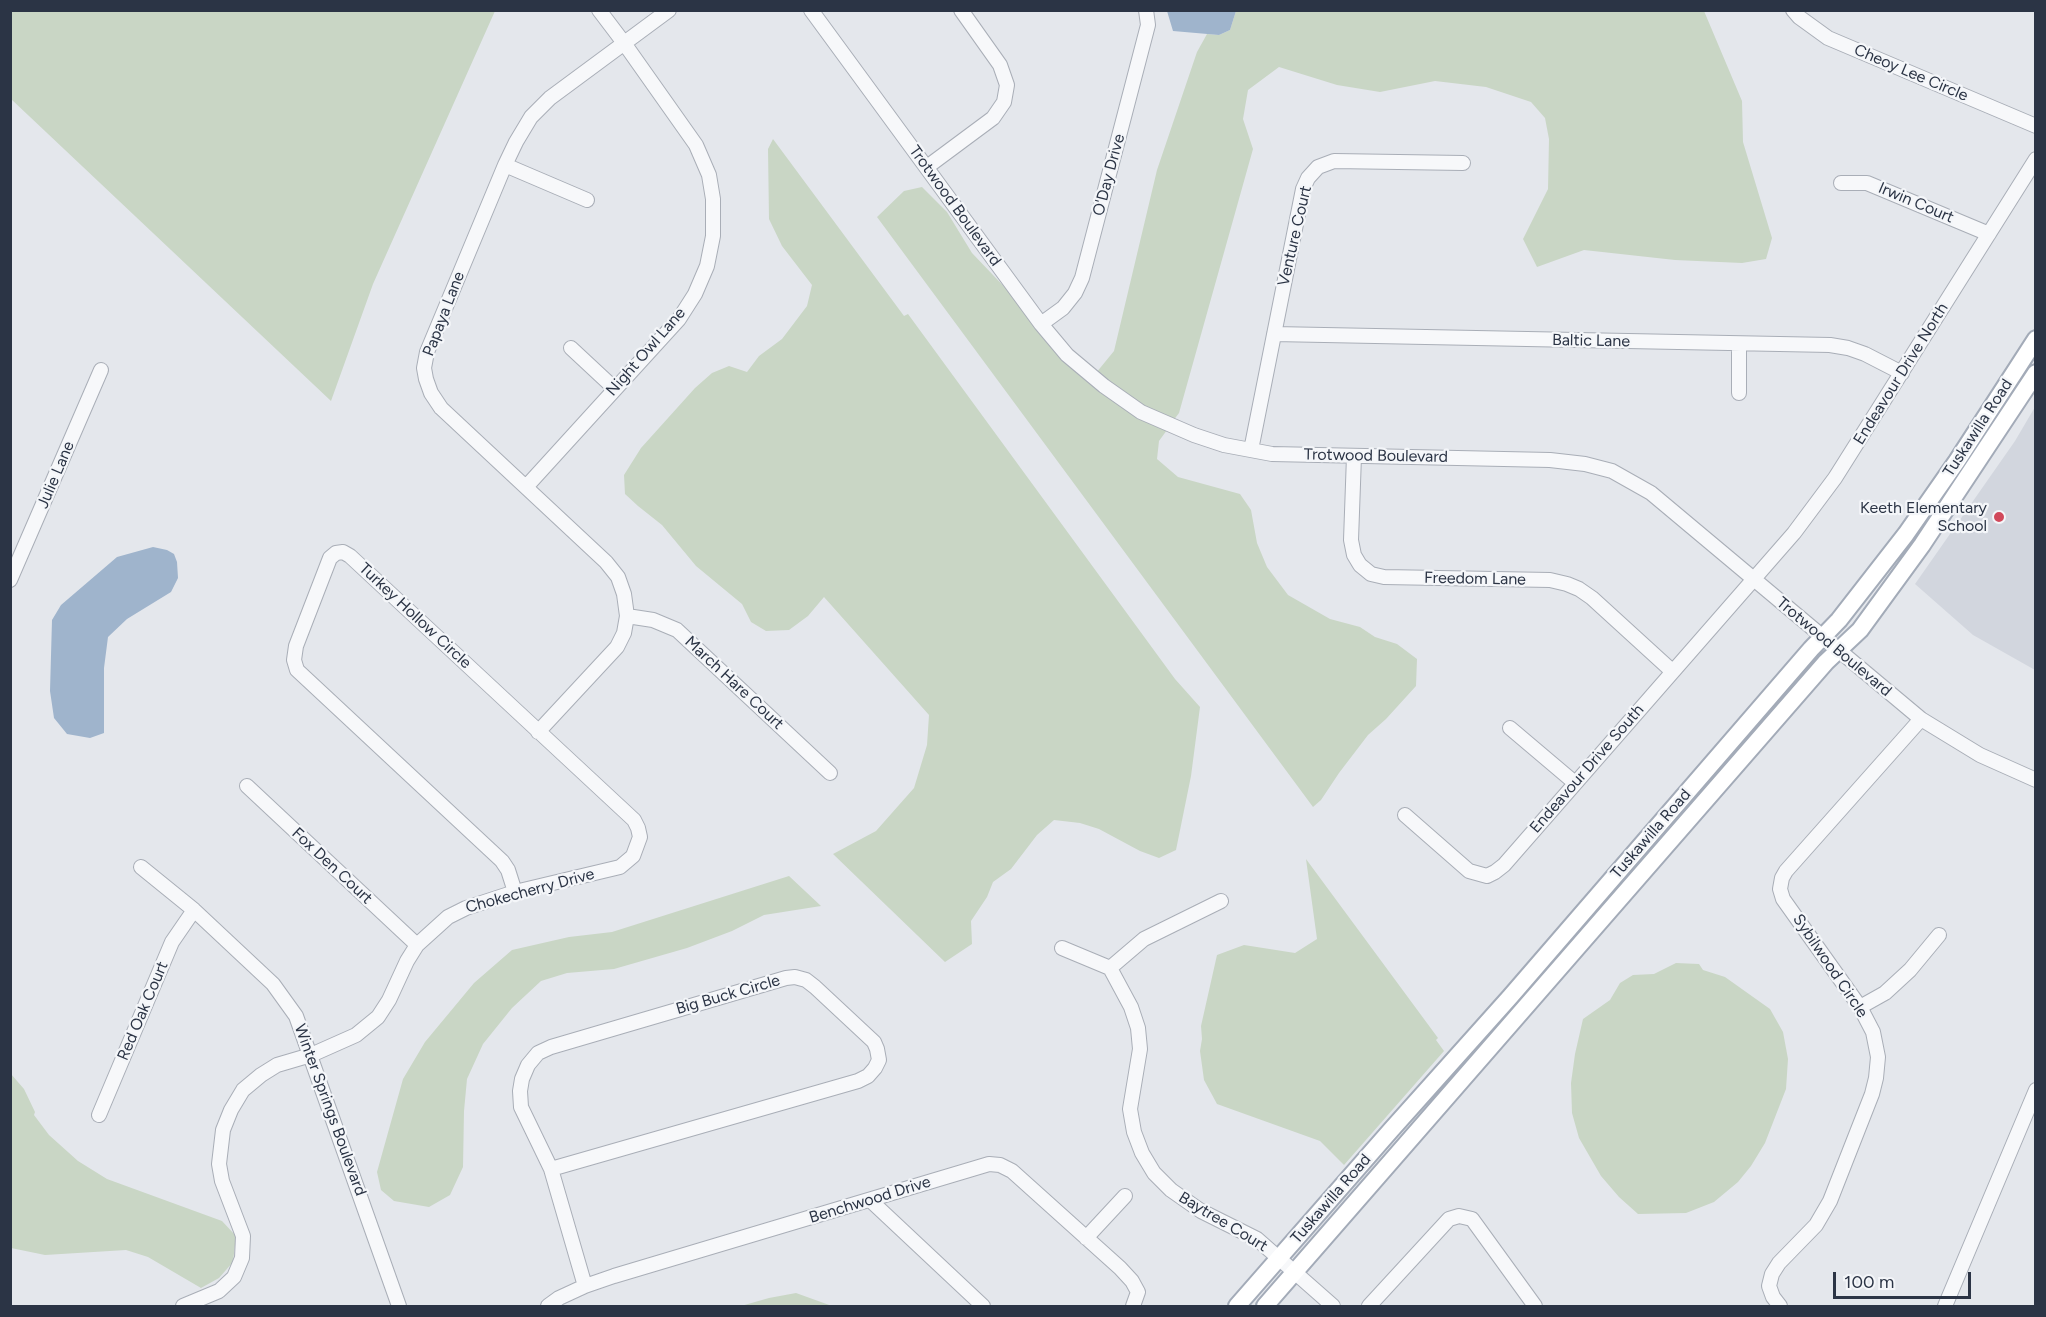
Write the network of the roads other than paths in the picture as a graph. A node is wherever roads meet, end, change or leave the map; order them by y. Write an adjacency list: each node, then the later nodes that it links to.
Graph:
1 (599, 10): 7 (street, Night Owl Lane)
2 (669, 10): 7 (street, Papaya Lane)
3 (811, 10): 12 (street, Trotwood Boulevard)
4 (961, 10): 12 (street)
5 (1146, 10): 16 (street, O'Day Drive)
6 (1793, 10): 8 (street, Cheoy Lee Circle)
7 (624, 43): 11 (street, Papaya Lane); 24 (street, Night Owl Lane)
8 (2036, 126)
9 (2036, 159): 15 (street, Endeavour Drive North)
10 (1463, 163): 17 (street, Venture Court)
11 (505, 165): 14 (street); 30 (street, Papaya Lane)
12 (927, 167): 16 (street, Trotwood Boulevard)
13 (1841, 183): 15 (street, Irwin Court)
14 (587, 200)
15 (1989, 234): 22 (street, Endeavour Drive North)
16 (1041, 324): 26 (street, Trotwood Boulevard)
17 (1274, 334): 19 (street, Baltic Lane); 26 (street, Venture Court)
18 (2036, 339): 28 (main road, Tuskawilla Road)
19 (1739, 344): 22 (street, Baltic Lane); 25 (street)
20 (571, 348): 24 (street)
21 (101, 370): 33 (street, Julie Lane)
22 (1902, 373): 34 (street, Endeavour Drive North)
23 (2036, 373): 29 (main road, Tuskawilla Road)
24 (615, 389): 30 (street, Night Owl Lane)
25 (1739, 393)
26 (1251, 450): 27 (street, Trotwood Boulevard)
27 (1354, 456): 34 (street, Trotwood Boulevard); 38 (street, Freedom Lane)
28 (1957, 462): 29 (main road); 31 (main road, Tuskawilla Road)
29 (1972, 469): 32 (main road, Tuskawilla Road)
30 (525, 487): 35 (street, Papaya Lane)
31 (1906, 534): 32 (main road); 36 (main road, Tuskawilla Road)
32 (1922, 545): 37 (main road, Tuskawilla Road)
33 (10, 580)
34 (1754, 581): 36 (street, Trotwood Boulevard); 38 (street, Endeavour Drive South)
35 (627, 616): 41 (street, Papaya Lane); 42 (street, March Hare Court)
36 (1822, 638): 37 (street, Trotwood Boulevard); 64 (main road, Tuskawilla Road)
37 (1839, 652): 39 (street, Trotwood Boulevard); 65 (main road, Tuskawilla Road)
38 (1672, 671): 44 (street, Endeavour Drive South)
39 (1921, 719): 43 (street, Trotwood Boulevard); 56 (street, Sybilwood Circle)
40 (1510, 728): 44 (street)
41 (538, 732): 47 (street, Turkey Hollow Circle); 49 (street, Turkey Hollow Circle)
42 (830, 773)
43 (2036, 780)
44 (1575, 783): 46 (street, Endeavour Drive South)
45 (247, 786): 53 (street, Fox Den Court)
46 (1405, 815)
47 (637, 849): 49 (street, Chokecherry Drive)
48 (141, 867): 51 (street, Winter Springs Boulevard)
49 (516, 892): 53 (street, Chokecherry Drive)
50 (1221, 901): 55 (street)
51 (194, 910): 57 (street, Winter Springs Boulevard); 59 (street, Red Oak Court)
52 (1939, 935): 56 (street)
53 (417, 945): 57 (street, Chokecherry Drive)
54 (1062, 948): 55 (street)
55 (1110, 968): 64 (street, Baytree Court)
56 (1860, 1007): 77 (street, Sybilwood Circle)
57 (311, 1055): 68 (street, Chokecherry Drive); 69 (street, Winter Springs Boulevard)
58 (2036, 1090): 78 (street)
59 (99, 1115)
60 (550, 1169): 60 (street, Big Buck Circle); 66 (street, Big Buck Circle)
61 (1125, 1196): 63 (street)
62 (870, 1200): 63 (street, Benchwood Drive); 66 (street, Benchwood Drive); 67 (street)
63 (1086, 1238): 71 (street, Benchwood Drive)
64 (1280, 1258): 65 (street, Baytree Court); 72 (main road, Tuskawilla Road)
65 (1296, 1272): 73 (main road, Tuskawilla Road); 74 (street, Baytree Court)
66 (585, 1286): 70 (street, Benchwood Drive)
67 (975, 1304)
68 (183, 1306)
69 (399, 1306)
70 (548, 1306)
71 (1133, 1306)
72 (1237, 1306)
73 (1265, 1306)
74 (1333, 1306)
75 (1369, 1306): 76 (street)
76 (1535, 1306)
77 (1780, 1306)
78 (1945, 1306)

